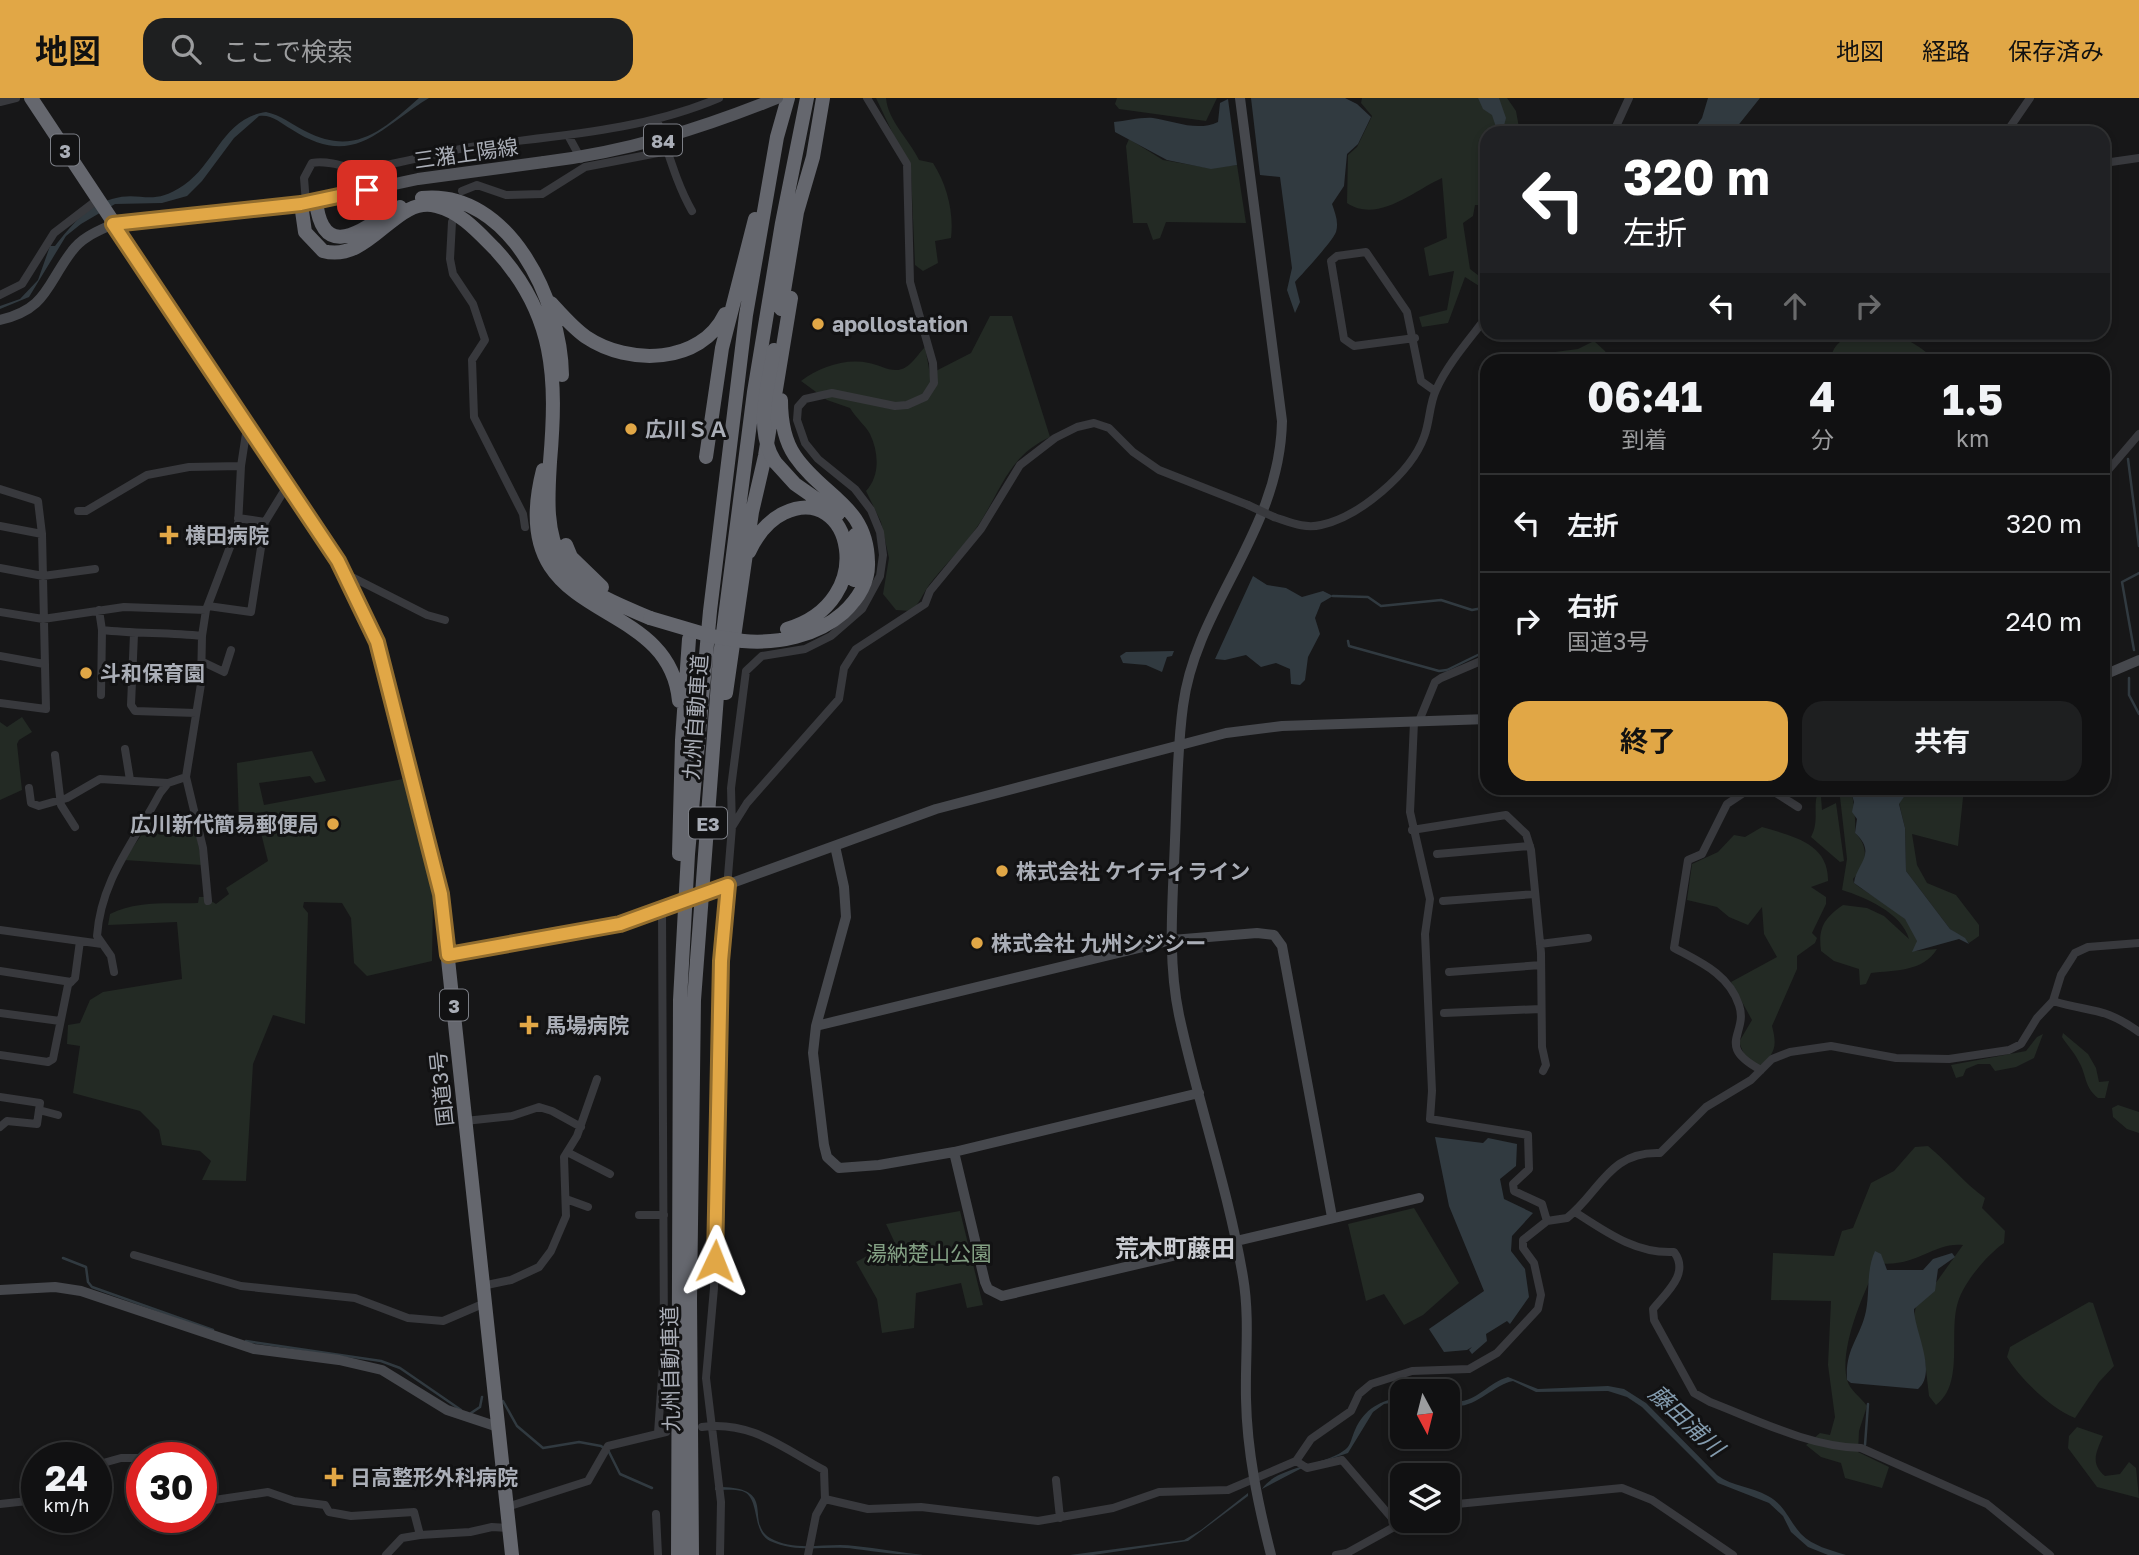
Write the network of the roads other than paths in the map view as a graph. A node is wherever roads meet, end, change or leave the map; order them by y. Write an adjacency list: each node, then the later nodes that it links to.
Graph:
1 (16, 98): 12 (street)
2 (31, 98): 24 (highway, 国道3号 / 3)
3 (719, 98): 13 (street)
4 (777, 98): 23 (main road, 三潴上陽線 / 84, bridge)
5 (788, 98): 17 (highway, 九州自動車道 / E3)
6 (807, 98): 84 (highway, 九州自動車道 / E3)
7 (823, 98): 62 (highway, bridge)
8 (867, 98): 95 (street)
9 (1241, 98): 80 (street)
10 (1629, 98): 14 (street)
11 (2030, 98): 15 (street)
12 (0, 102)
13 (657, 120): 16 (street); 18 (street)
14 (1616, 126)
15 (2011, 126)
16 (569, 137): 21 (street); 23 (street)
17 (778, 137): 27 (highway); 118 (highway, 九州自動車道 / E3)
18 (668, 150): 21 (street); 25 (street)
19 (2139, 158): 20 (street)
20 (2110, 162)
21 (585, 167): 22 (street)
22 (462, 191)
23 (307, 202): 24 (main road, 三潴上陽線 / 84); 30 (highway); 38 (highway)
24 (104, 210): 28 (street); 31 (street); 36 (highway, 国道3号 / 3)
25 (692, 211)
26 (452, 222): 48 (street)
27 (735, 293): 30 (highway); 39 (highway)
28 (0, 295)
29 (791, 298): 34 (highway)
30 (548, 299): 58 (highway)
31 (0, 320)
32 (1480, 326): 35 (street)
33 (1415, 338): 33 (street); 35 (street)
34 (780, 374): 51 (highway); 62 (highway)
35 (1435, 391): 95 (street, bridge)
36 (247, 427): 40 (street); 42 (highway, 国道3号 / 3)
37 (2139, 434): 41 (street)
38 (551, 450): 58 (highway); 79 (highway)
39 (706, 457)
40 (241, 466): 44 (street); 45 (street)
41 (2110, 468)
42 (287, 486): 46 (street); 53 (highway, 国道3号 / 3)
43 (0, 489): 49 (street)
44 (78, 512)
45 (238, 519): 46 (street); 55 (street)
46 (265, 522): 55 (street)
47 (0, 526): 49 (street)
48 (525, 527)
49 (42, 534): 54 (street)
50 (0, 568): 54 (street)
51 (743, 568): 65 (highway); 84 (highway)
52 (95, 569): 54 (street)
53 (345, 574): 60 (street); 112 (highway, 国道3号 / 3)
54 (43, 576): 59 (street)
55 (207, 608): 56 (street); 64 (street)
56 (99, 610): 59 (street); 61 (street)
57 (0, 612): 59 (street)
58 (652, 614): 65 (highway)
59 (43, 619): 72 (street)
60 (445, 620)
61 (102, 630): 63 (street); 74 (street)
62 (813, 630): 65 (highway)
63 (134, 634): 64 (street); 76 (street)
64 (201, 636): 71 (street)
65 (743, 636)
66 (689, 639): 79 (highway)
67 (231, 650): 71 (street)
68 (0, 656): 72 (street)
69 (2139, 660): 73 (street)
70 (1480, 661): 78 (street)
71 (203, 663): 76 (street)
72 (44, 664): 75 (street)
73 (2110, 672)
74 (101, 695)
75 (0, 703)
76 (195, 713): 83 (street)
77 (1480, 719): 78 (street)
78 (1417, 721): 80 (street); 96 (street)
79 (682, 740): 118 (highway)
80 (1178, 745): 97 (street); 107 (street)
81 (125, 749): 85 (street)
82 (55, 755): 92 (street)
83 (186, 777): 86 (street); 102 (street)
84 (712, 777): 175 (highway, 九州自動車道 / E3)
85 (130, 780): 86 (street); 92 (street)
86 (168, 783): 110 (street)
87 (29, 788): 92 (street)
88 (1740, 795): 127 (street)
89 (1780, 795): 91 (street)
90 (1786, 795): 91 (street)
91 (1785, 798): 93 (street)
92 (60, 801): 94 (street)
93 (1798, 807)
94 (75, 827)
95 (732, 827): 100 (street)
96 (1412, 830): 98 (street); 147 (street)
97 (835, 846): 100 (street); 124 (street)
98 (1530, 846): 99 (street); 101 (street)
99 (1437, 855)
100 (724, 886): 104 (street, bridge); 153 (street)
101 (1535, 894): 103 (street); 111 (street)
102 (208, 901)
103 (1443, 901)
104 (664, 908): 112 (street); 144 (street)
105 (0, 930): 108 (street)
106 (1588, 938): 111 (street)
107 (1172, 940): 124 (street); 130 (street); 146 (street)
108 (80, 941): 110 (street); 117 (street)
109 (2139, 943): 119 (street)
110 (102, 944): 115 (street)
111 (1540, 944): 113 (street)
112 (448, 955): 134 (highway, 国道3号 / 3)
113 (1541, 965): 116 (street); 120 (street)
114 (0, 971): 117 (street)
115 (114, 972)
116 (1449, 972)
117 (71, 982): 123 (street)
118 (680, 1000): 174 (highway, 九州自動車道 / E3)
119 (2053, 1002): 125 (street); 127 (street)
120 (1541, 1009): 122 (street); 128 (street)
121 (0, 1013): 123 (street)
122 (1444, 1013)
123 (60, 1021): 126 (street)
124 (816, 1026): 138 (street)
125 (2139, 1032)
126 (0, 1055)
127 (1761, 1070): 143 (street)
128 (1543, 1071)
129 (597, 1079): 136 (street)
130 (1199, 1093): 138 (street); 148 (street)
131 (0, 1097): 132 (street)
132 (39, 1110): 133 (street); 135 (street)
133 (58, 1115)
134 (465, 1121): 136 (street); 150 (highway, 国道3号 / 3)
135 (0, 1127)
136 (581, 1127): 137 (street)
137 (567, 1152): 139 (street); 141 (street)
138 (954, 1152): 148 (street)
139 (610, 1174)
140 (1419, 1198): 146 (street)
141 (566, 1199): 142 (street); 150 (street)
142 (588, 1207)
143 (1575, 1212): 147 (street); 181 (street)
144 (664, 1214): 145 (street); 164 (street)
145 (639, 1215)
146 (1332, 1217): 148 (street)
147 (1547, 1221): 156 (street)
148 (1236, 1241): 158 (street)
149 (134, 1255): 152 (street)
150 (482, 1286): 152 (highway, 国道3号 / 3)
151 (0, 1290): 154 (street)
152 (485, 1303): 154 (highway, 国道3号 / 3)
153 (713, 1426): 155 (street); 159 (street); 176 (street)
154 (498, 1427): 164 (highway, 国道3号 / 3)
155 (702, 1427)
156 (1301, 1464): 158 (street); 165 (street)
157 (1055, 1480): 167 (street)
158 (1254, 1480): 167 (street); 178 (street)
159 (825, 1499): 167 (street); 177 (street)
160 (217, 1500): 170 (street)
161 (21, 1502): 163 (street)
162 (1460, 1503): 180 (street)
163 (0, 1504)
164 (507, 1507): 168 (highway, 国道3号 / 3)
165 (1390, 1510)
166 (656, 1514): 173 (street)
167 (1060, 1518)
168 (508, 1528): 170 (street); 172 (highway, 国道3号 / 3)
169 (1390, 1528): 179 (street)
170 (420, 1535): 171 (street)
171 (386, 1555)
172 (512, 1555)
173 (658, 1555)
174 (678, 1555)
175 (692, 1555)
176 (720, 1555)
177 (808, 1555)
178 (1271, 1555)
179 (1336, 1555)
180 (1733, 1555)
181 (2050, 1555)

